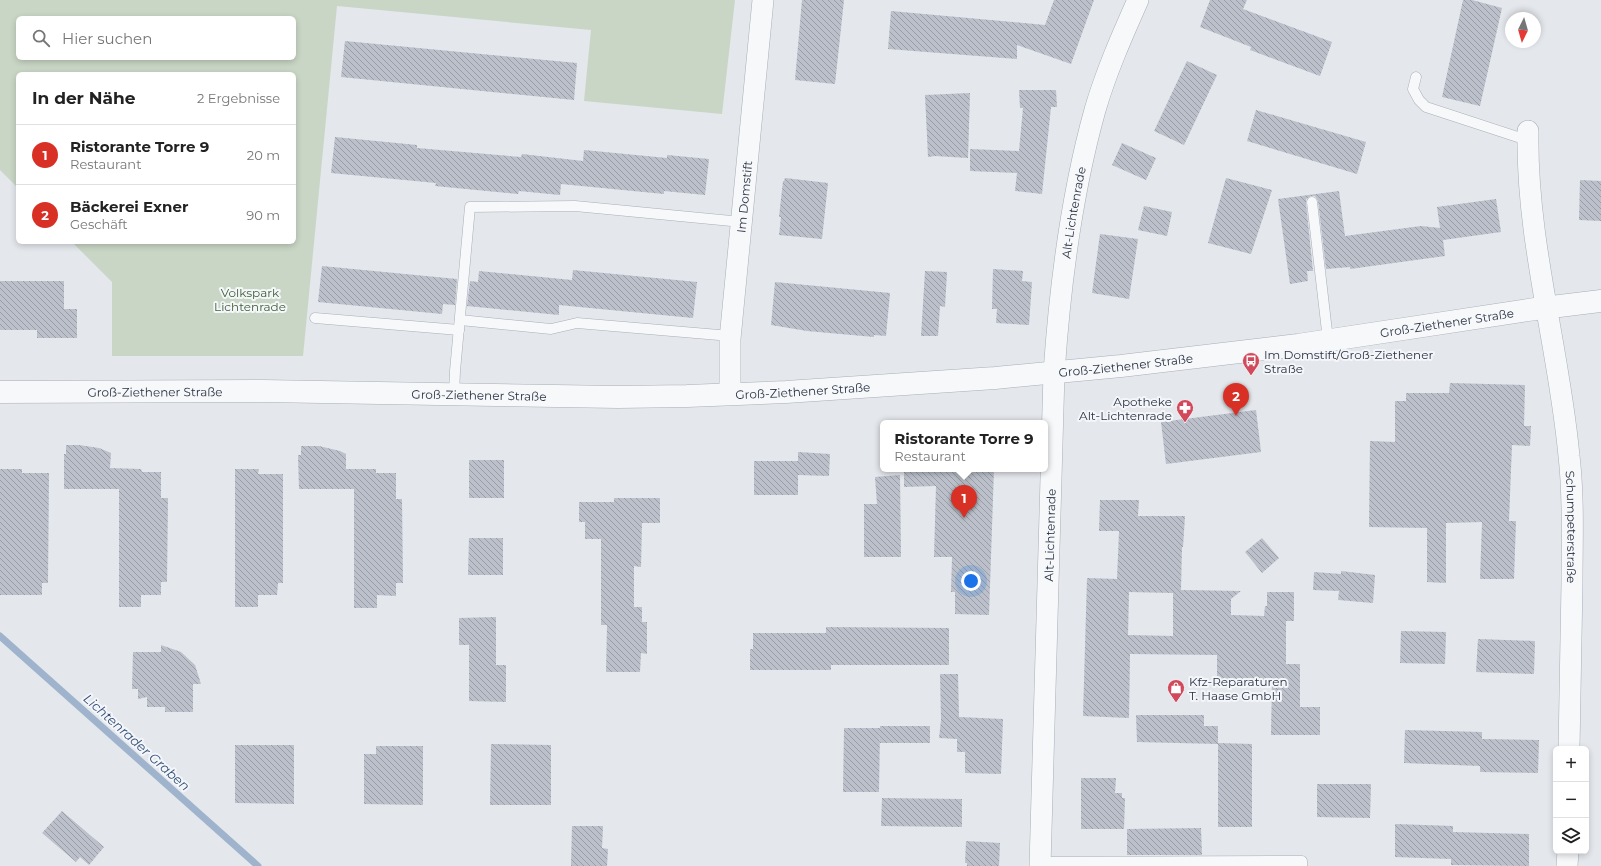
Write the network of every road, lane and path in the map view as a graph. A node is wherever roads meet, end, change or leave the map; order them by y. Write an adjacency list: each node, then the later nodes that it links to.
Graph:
1 (763, 0): 6 (street, Im Domstift)
2 (1138, 0): 13 (street, Alt-Lichtenrade)
3 (1416, 77): 4 (lane)
4 (1528, 136): 8 (street, Schumpeterstraße)
5 (1312, 202): 12 (lane)
6 (742, 222): 10 (lane); 11 (street, Im Domstift)
7 (1601, 301): 8 (street, Groß-Ziethener Straße)
8 (1547, 307): 12 (street, Groß-Ziethener Straße); 17 (street, Schumpeterstraße)
9 (315, 318): 10 (lane)
10 (459, 325): 11 (lane); 15 (lane)
11 (731, 336): 16 (street, Im Domstift)
12 (1328, 340): 13 (street, Groß-Ziethener Straße)
13 (1054, 373): 16 (street, Groß-Ziethener Straße); 19 (street, Alt-Lichtenrade)
14 (0, 392): 15 (street, Groß-Ziethener Straße)
15 (454, 394): 16 (street, Groß-Ziethener Straße)
16 (730, 394)
17 (1569, 746)
18 (1568, 854): 21 (street)
19 (1040, 864): 20 (lane)
20 (1302, 866)
21 (1568, 866)

